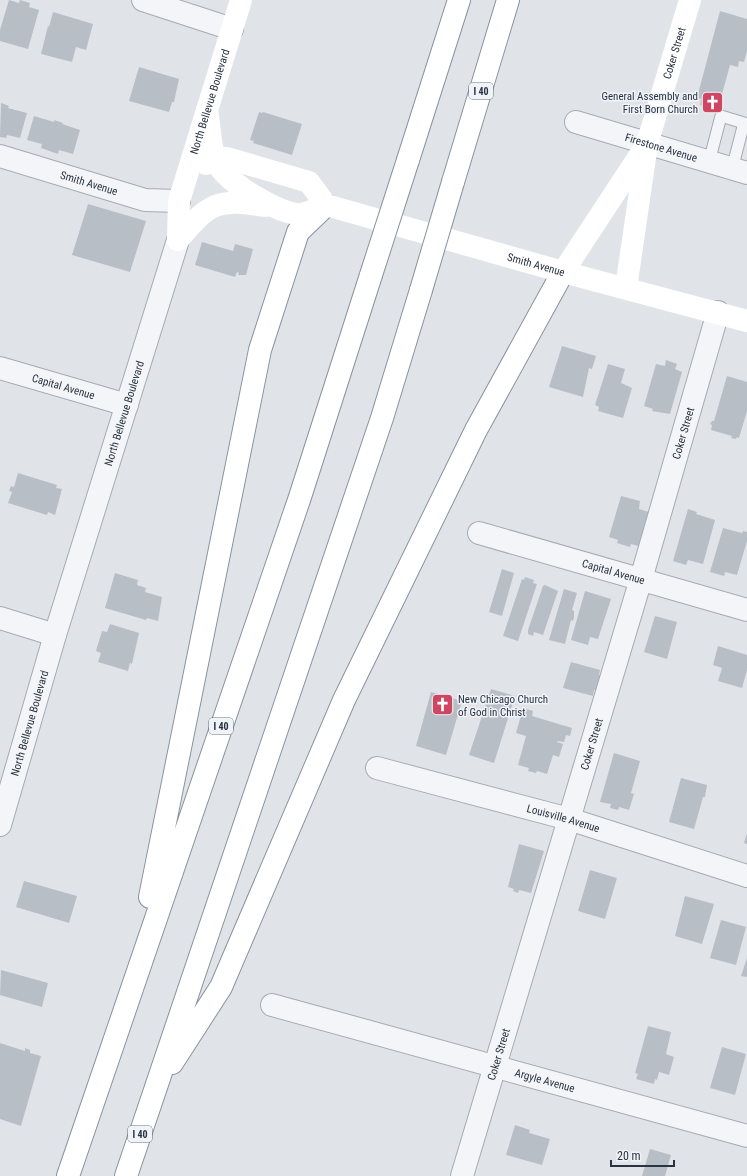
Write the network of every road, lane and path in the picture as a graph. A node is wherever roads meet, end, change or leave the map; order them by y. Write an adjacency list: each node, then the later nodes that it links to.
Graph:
1 (143, 0): 6 (street)
2 (241, 0): 6 (main road, North Bellevue Boulevard)
3 (460, 0): 33 (main road, I 40, bridge)
4 (508, 0): 36 (main road, I 40, bridge)
5 (690, 0): 9 (main road, Coker Street)
6 (232, 28): 7 (main road, North Bellevue Boulevard)
7 (207, 110): 11 (main road); 14 (main road, North Bellevue Boulevard)
8 (576, 122): 9 (street, Firestone Avenue)
9 (647, 144): 12 (street, Firestone Avenue); 18 (main road, Coker Street); 19 (main road)
10 (0, 156): 14 (street, Smith Avenue)
11 (216, 159): 14 (main road); 15 (main road); 16 (main road)
12 (709, 162): 13 (street, Firestone Avenue); 13 (lane)
13 (739, 171)
14 (182, 191): 17 (main road, North Bellevue Boulevard)
15 (326, 205): 16 (main road); 18 (main road, Smith Avenue); 33 (main road)
16 (276, 207): 17 (main road)
17 (178, 240): 23 (street, North Bellevue Boulevard)
18 (563, 272): 19 (main road, Smith Avenue); 36 (main road, Coker Street)
19 (626, 288): 20 (main road, Smith Avenue)
20 (718, 312): 21 (main road, Smith Avenue); 25 (street, Coker Street)
21 (747, 321)
22 (0, 368): 23 (street, Capital Avenue)
23 (127, 405): 28 (street, North Bellevue Boulevard)
24 (479, 533): 25 (street, Capital Avenue)
25 (641, 579): 26 (street, Capital Avenue); 30 (street, Coker Street)
26 (747, 610)
27 (0, 618): 28 (street)
28 (55, 635): 31 (street, North Bellevue Boulevard)
29 (377, 768): 30 (street, Louisville Avenue)
30 (569, 819): 32 (street, Louisville Avenue); 35 (street, Coker Street)
31 (0, 826)
32 (747, 876)
33 (131, 988): 38 (main road, I 40)
34 (272, 1005): 35 (street, Argyle Avenue)
35 (495, 1066): 37 (street, Argyle Avenue); 40 (street, Coker Street)
36 (154, 1091): 39 (main road, I 40)
37 (747, 1136)
38 (68, 1176)
39 (126, 1176)
40 (462, 1176)

